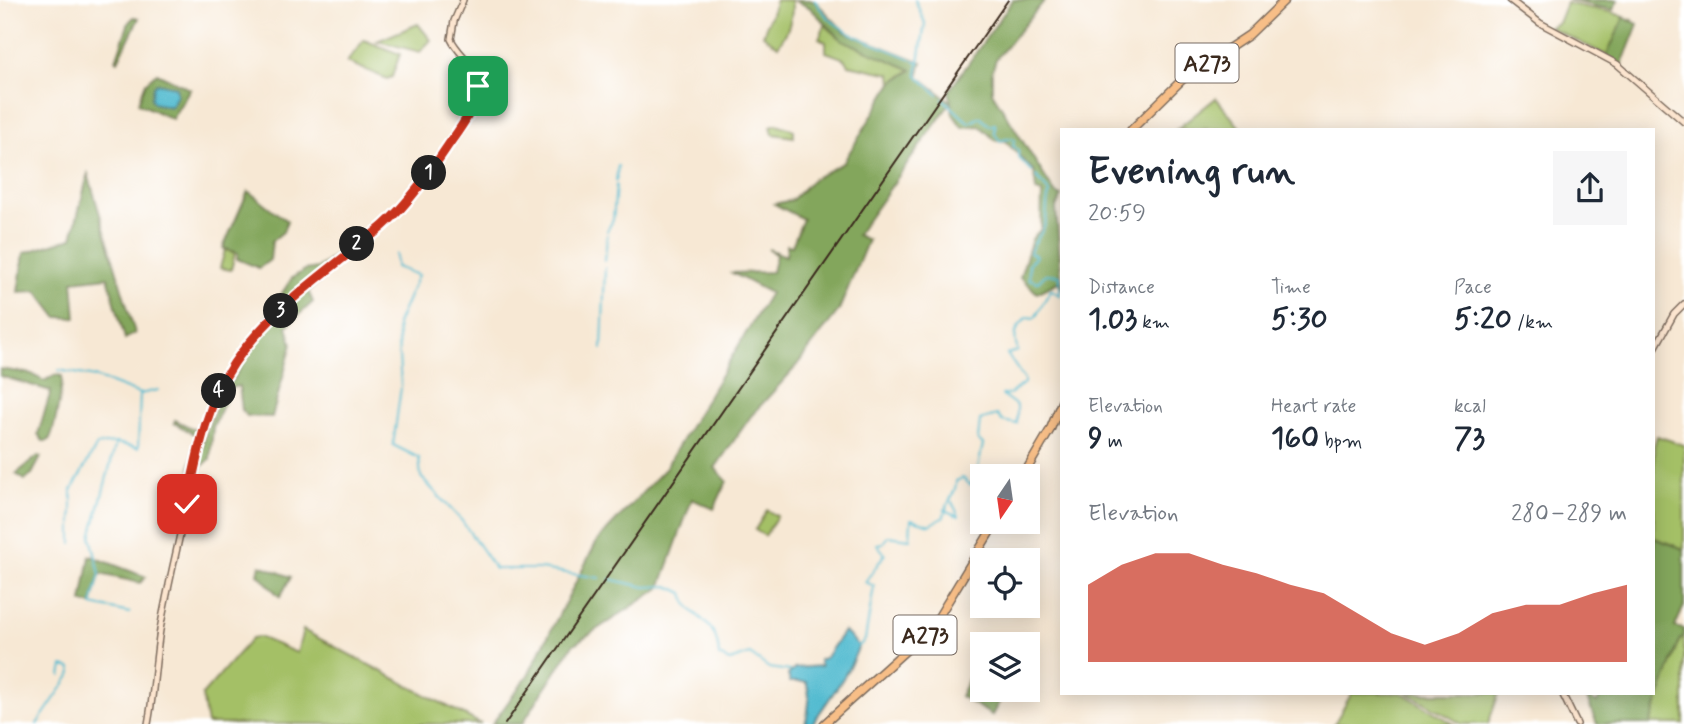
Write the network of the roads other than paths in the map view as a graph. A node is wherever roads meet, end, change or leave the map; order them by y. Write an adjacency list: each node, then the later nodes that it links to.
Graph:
1 (463, 0): 12 (street)
2 (1285, 0): 5 (main road, A273)
3 (1510, 0): 4 (street)
4 (1684, 122)
5 (1132, 128)
6 (1684, 304): 7 (street)
7 (1655, 348)
8 (1060, 406): 9 (main road)
9 (1030, 464)
10 (989, 534): 13 (main road, A273)
11 (1563, 695): 14 (street)
12 (148, 724)
13 (824, 724)
14 (1577, 724)

